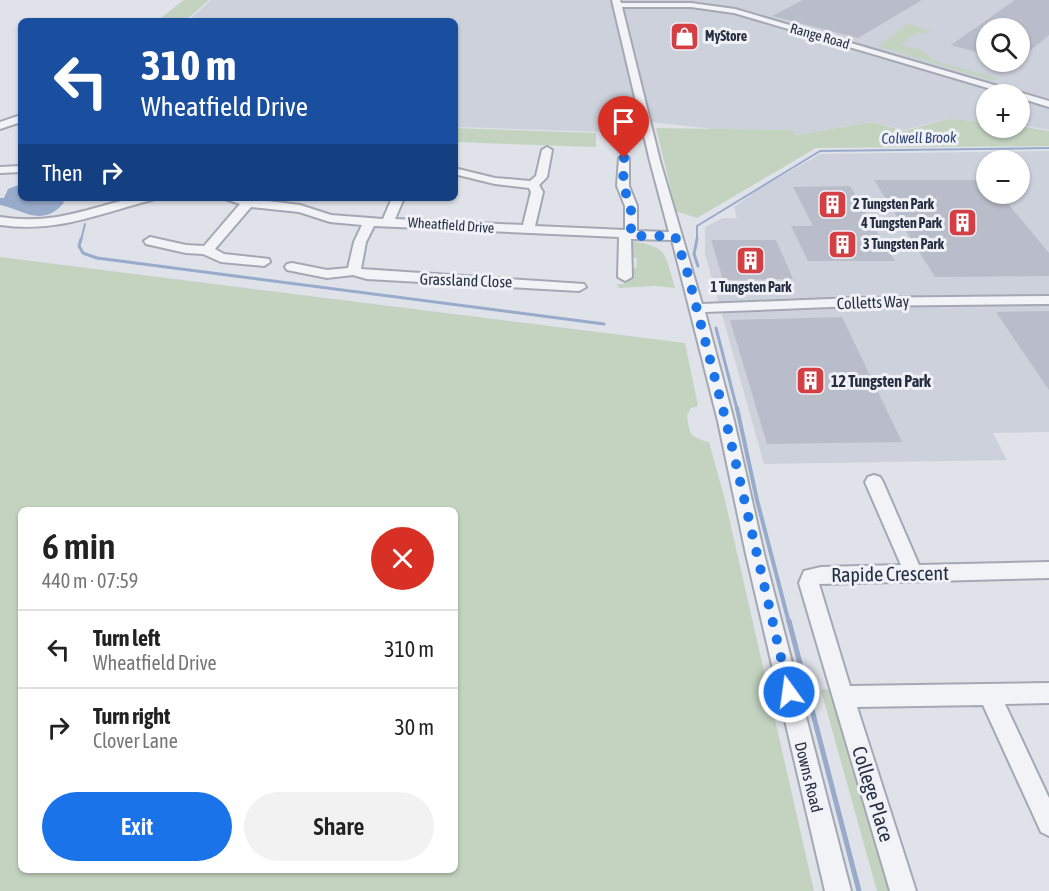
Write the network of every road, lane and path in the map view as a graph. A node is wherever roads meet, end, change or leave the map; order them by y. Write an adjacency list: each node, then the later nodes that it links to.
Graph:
1 (617, 3): 2 (street, Range Road); 24 (street, Downs Road)
2 (982, 84)
3 (1030, 98): 4 (street, Range Road)
4 (1049, 104)
5 (18, 119): 6 (street)
6 (0, 126)
7 (547, 150): 12 (street)
8 (624, 158): 23 (street)
9 (18, 169): 10 (street)
10 (0, 170)
11 (458, 172): 12 (street)
12 (533, 185): 22 (street)
13 (135, 201): 19 (street)
14 (240, 201): 17 (street, Wheatfield Drive)
15 (306, 201): 18 (street)
16 (397, 201): 20 (street)
17 (248, 203): 18 (street, Wheatfield Drive); 26 (street)
18 (300, 209): 21 (street, Wheatfield Drive)
19 (0, 221)
20 (388, 221): 21 (street, Wheatfield Drive); 22 (street, Wheatfield Drive)
21 (370, 222): 29 (street)
22 (528, 230): 23 (street, Wheatfield Drive)
23 (628, 235): 24 (street, Wheatfield Drive); 30 (street)
24 (675, 236): 33 (street, Downs Road)
25 (150, 241): 26 (street)
26 (208, 250): 27 (street)
27 (264, 262)
28 (292, 267): 29 (street, Grassland Close)
29 (354, 271): 31 (street, Grassland Close)
30 (625, 277)
31 (579, 287)
32 (1049, 300): 33 (street, Colletts Way)
33 (696, 308): 41 (street, Downs Road)
34 (874, 482): 36 (street)
35 (1049, 570): 36 (street, Rapide Crescent)
36 (914, 574): 39 (street, Rapide Crescent)
37 (1049, 693): 38 (street)
38 (989, 694): 39 (street); 40 (street)
39 (843, 697): 42 (street, College Place)
40 (1049, 824)
41 (838, 891)
42 (903, 891)

